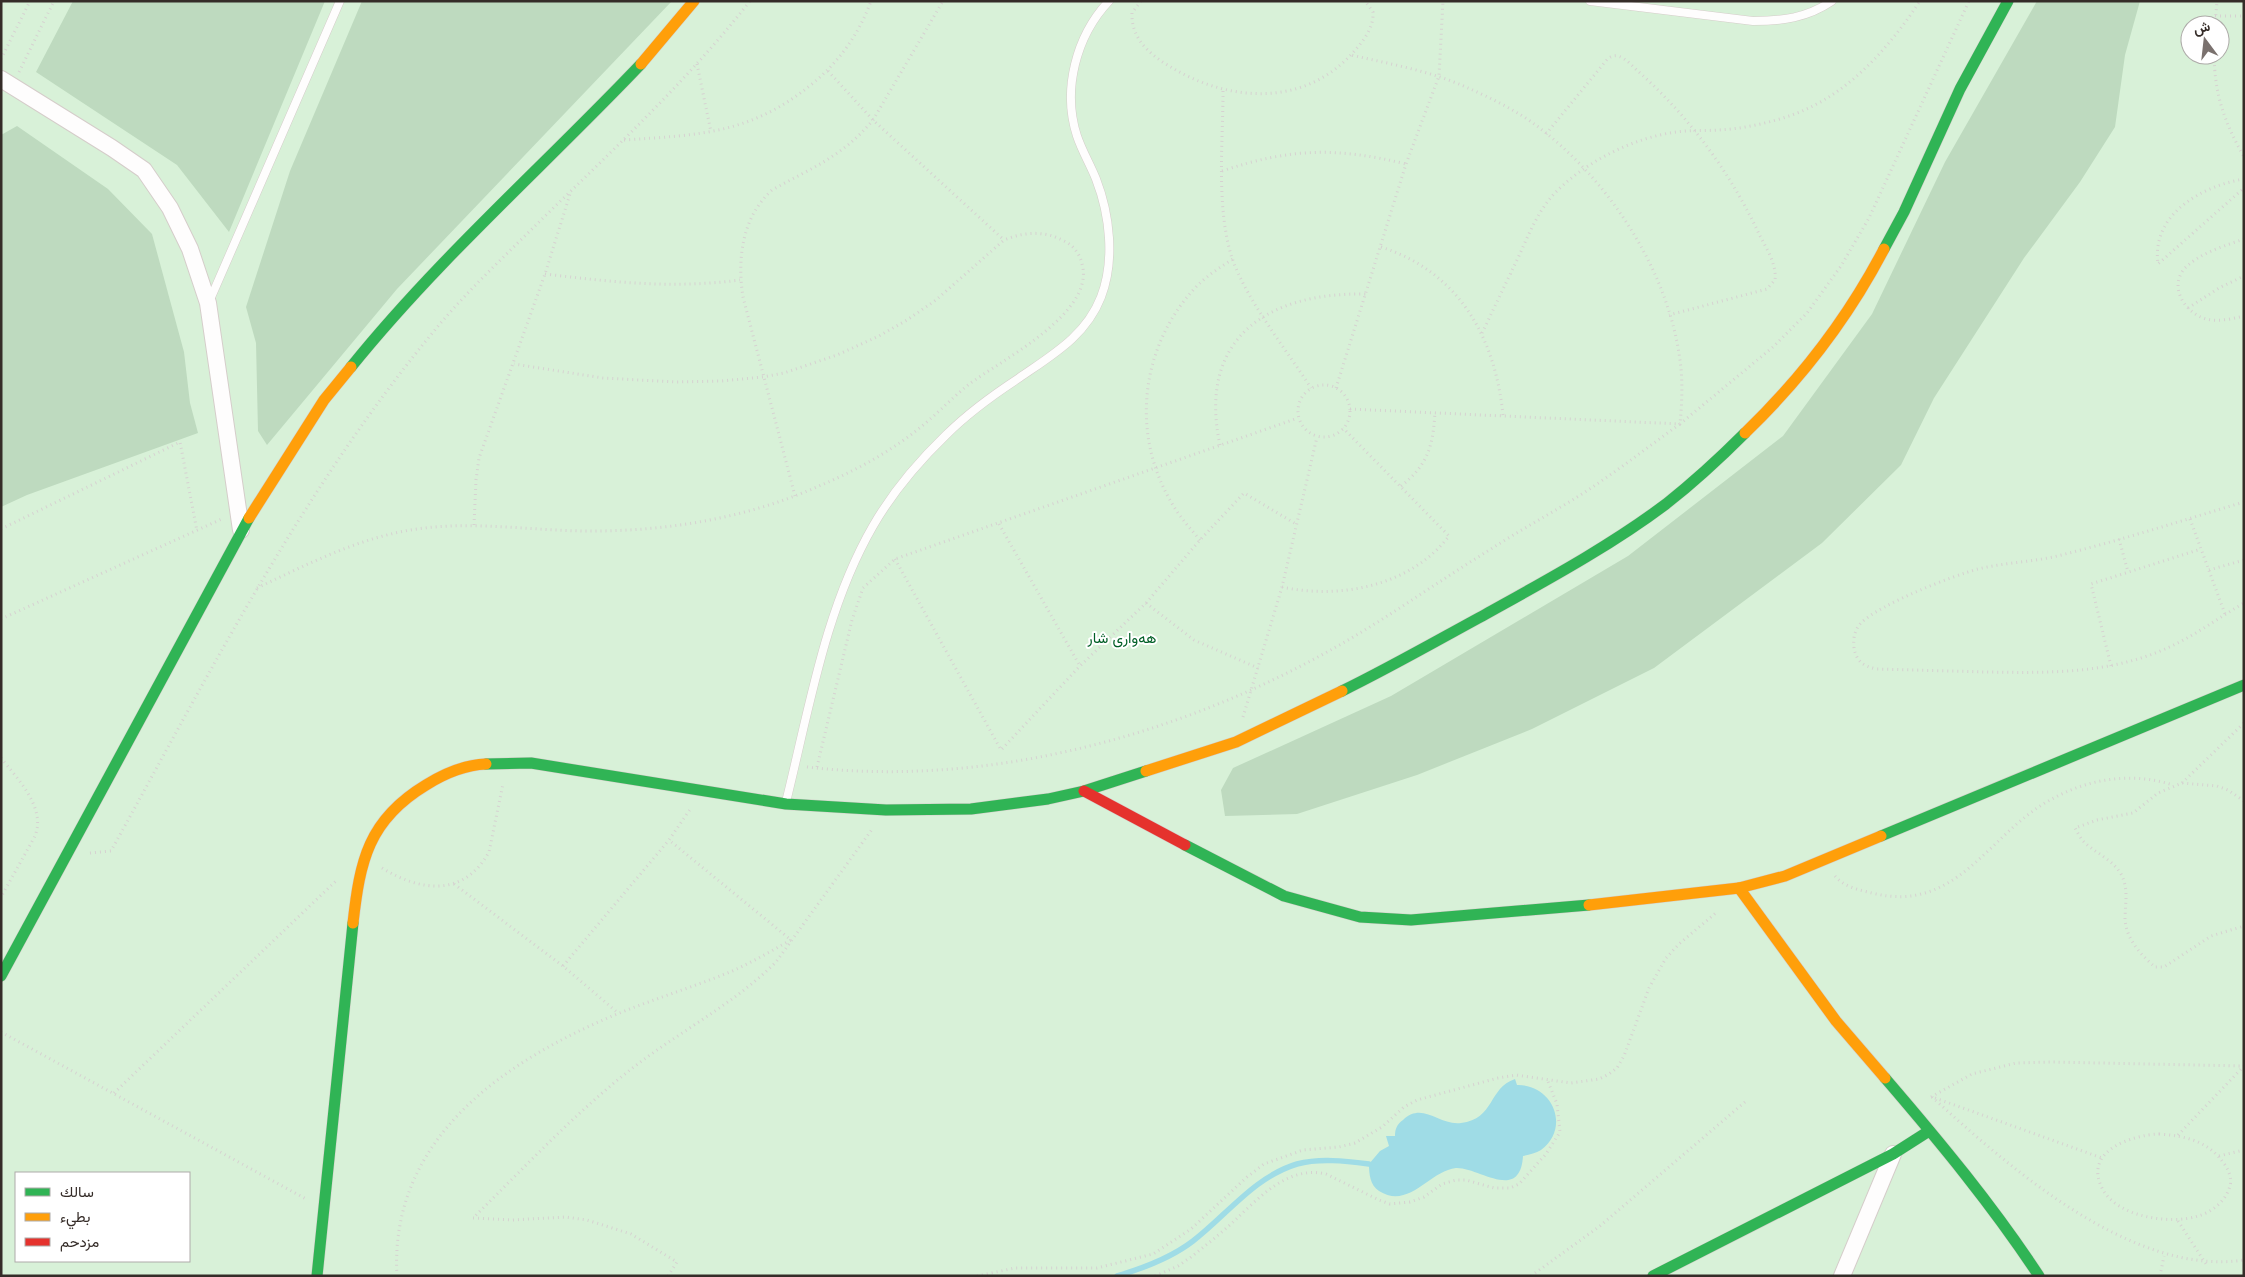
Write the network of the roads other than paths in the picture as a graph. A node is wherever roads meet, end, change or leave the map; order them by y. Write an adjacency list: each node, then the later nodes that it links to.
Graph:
1 (340, 1): 8 (lane)
2 (694, 1): 9 (street)
3 (1109, 1): 12 (lane)
4 (1590, 1): 5 (lane)
5 (1832, 1)
6 (2008, 1): 11 (street)
7 (7, 83): 8 (street)
8 (208, 303): 9 (street)
9 (241, 530): 14 (street)
10 (2244, 685): 13 (street)
11 (1084, 791): 12 (street); 13 (street)
12 (786, 804): 17 (street)
13 (1739, 888): 15 (street)
14 (1, 976)
15 (1929, 1131): 16 (street); 20 (street)
16 (1893, 1154): 18 (street); 19 (street)
17 (317, 1276)
18 (1653, 1276)
19 (1842, 1276)
20 (2039, 1276)

